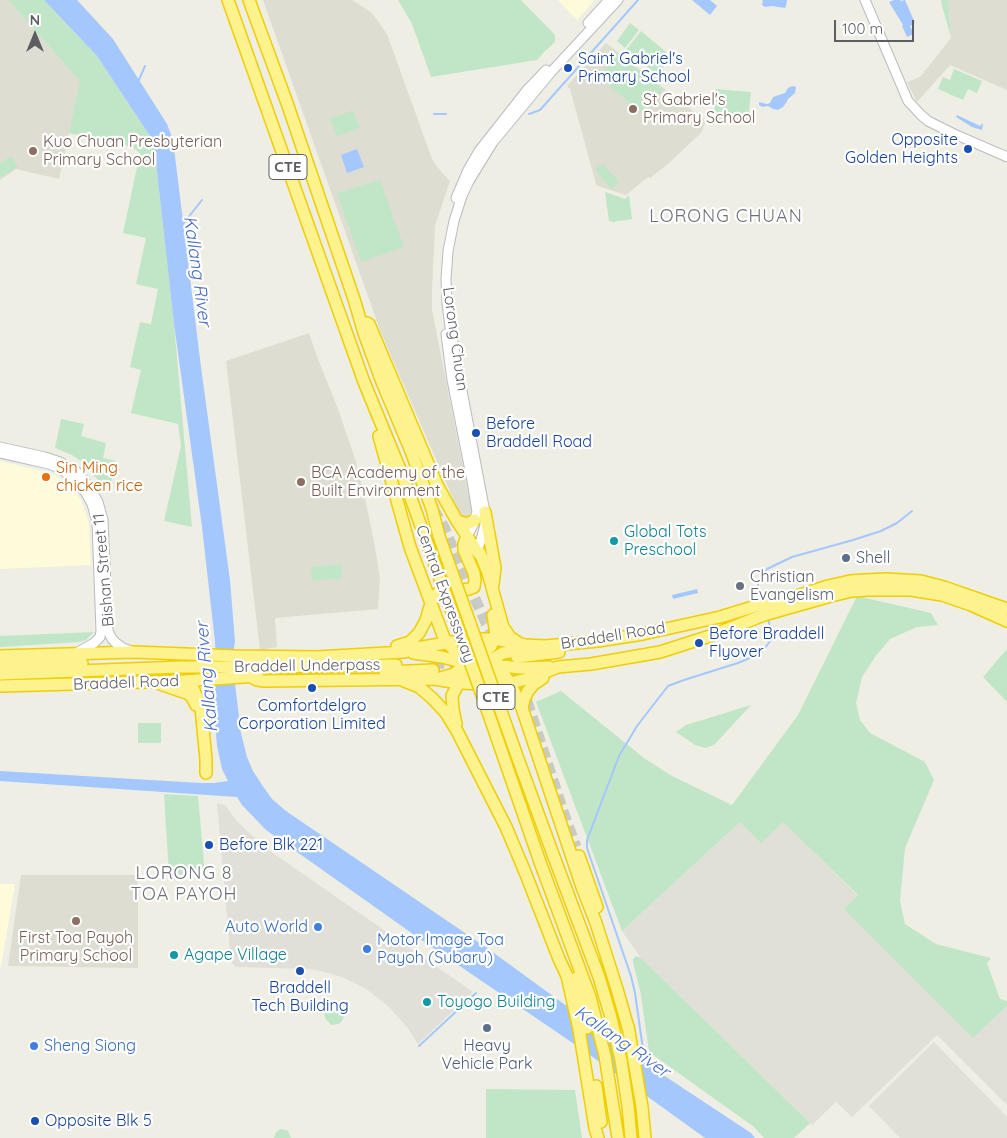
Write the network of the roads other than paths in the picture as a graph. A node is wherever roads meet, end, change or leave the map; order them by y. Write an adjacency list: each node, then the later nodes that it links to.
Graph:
1 (228, 0): 8 (highway, Central Expressway / CTE)
2 (249, 0): 7 (highway, Central Expressway / CTE)
3 (609, 0): 12 (main road, Lorong Chuan)
4 (618, 0): 11 (main road, Lorong Chuan)
5 (865, 0): 6 (main road)
6 (1007, 157)
7 (361, 319): 13 (highway); 55 (highway, Central Expressway / CTE, bridge)
8 (364, 382): 17 (highway); 56 (highway, Central Expressway / CTE, bridge)
9 (0, 447): 25 (main road, Bishan Street 11)
10 (0, 453): 27 (main road, Bishan Street 11)
11 (484, 512): 15 (main road, Lorong Chuan); 16 (highway)
12 (475, 520): 13 (highway); 14 (main road, Lorong Chuan)
13 (457, 521): 14 (highway)
14 (467, 536): 15 (highway); 17 (highway)
15 (478, 552): 16 (highway); 21 (highway)
16 (492, 588): 23 (highway)
17 (431, 603): 22 (highway); 29 (highway)
18 (1007, 609): 19 (highway)
19 (764, 610): 20 (highway, Braddell Road); 24 (highway, Braddell Road); 34 (highway); 36 (highway, Braddell Road)
20 (1007, 622)
21 (495, 640): 22 (highway, Braddell Road); 23 (highway, Braddell Road); 33 (highway)
22 (447, 642): 26 (highway, Braddell Road); 33 (highway)
23 (526, 645): 24 (highway, Braddell Road)
24 (545, 646): 28 (highway)
25 (134, 652): 27 (highway); 32 (highway)
26 (404, 652): 29 (highway, Braddell Road); 33 (highway)
27 (76, 653): 31 (highway)
28 (503, 653): 33 (highway); 34 (highway)
29 (369, 654): 38 (highway, Braddell Road)
30 (0, 656): 31 (highway)
31 (34, 659): 35 (highway); 37 (highway)
32 (210, 661): 37 (highway, Braddell Underpass); 38 (highway, Braddell Road)
33 (477, 663): 34 (highway); 40 (highway); 46 (highway); 47 (highway)
34 (514, 663): 39 (highway)
35 (0, 664)
36 (572, 666): 39 (highway, Braddell Road); 49 (highway)
37 (181, 667): 41 (highway, Braddell Road)
38 (236, 667): 40 (highway, Braddell Underpass); 42 (highway, Braddell Road); 44 (highway, Braddell Road)
39 (558, 667): 47 (highway, Braddell Road)
40 (433, 671): 42 (highway, Braddell Underpass); 43 (highway, Braddell Road); 46 (highway, Braddell Road)
41 (0, 674)
42 (251, 677): 43 (highway, Braddell Road)
43 (385, 679): 51 (highway)
44 (184, 681): 45 (highway, Braddell Road); 50 (highway)
45 (156, 682): 48 (highway, Braddell Road); 50 (highway)
46 (459, 683): 47 (highway, Braddell Road); 51 (highway)
47 (510, 683): 49 (highway)
48 (0, 686)
49 (522, 708): 54 (highway)
50 (203, 728): 52 (highway)
51 (457, 731): 58 (highway)
52 (206, 773)
53 (576, 847): 57 (highway)
54 (582, 887): 55 (highway); 57 (highway)
55 (599, 977): 63 (highway, Central Expressway / CTE)
56 (586, 1000): 58 (highway); 62 (highway)
57 (629, 1031): 64 (highway)
58 (592, 1106): 59 (highway); 60 (highway); 61 (highway)
59 (592, 1138)
60 (598, 1138)
61 (603, 1138)
62 (618, 1138)
63 (631, 1138)
64 (645, 1138)

